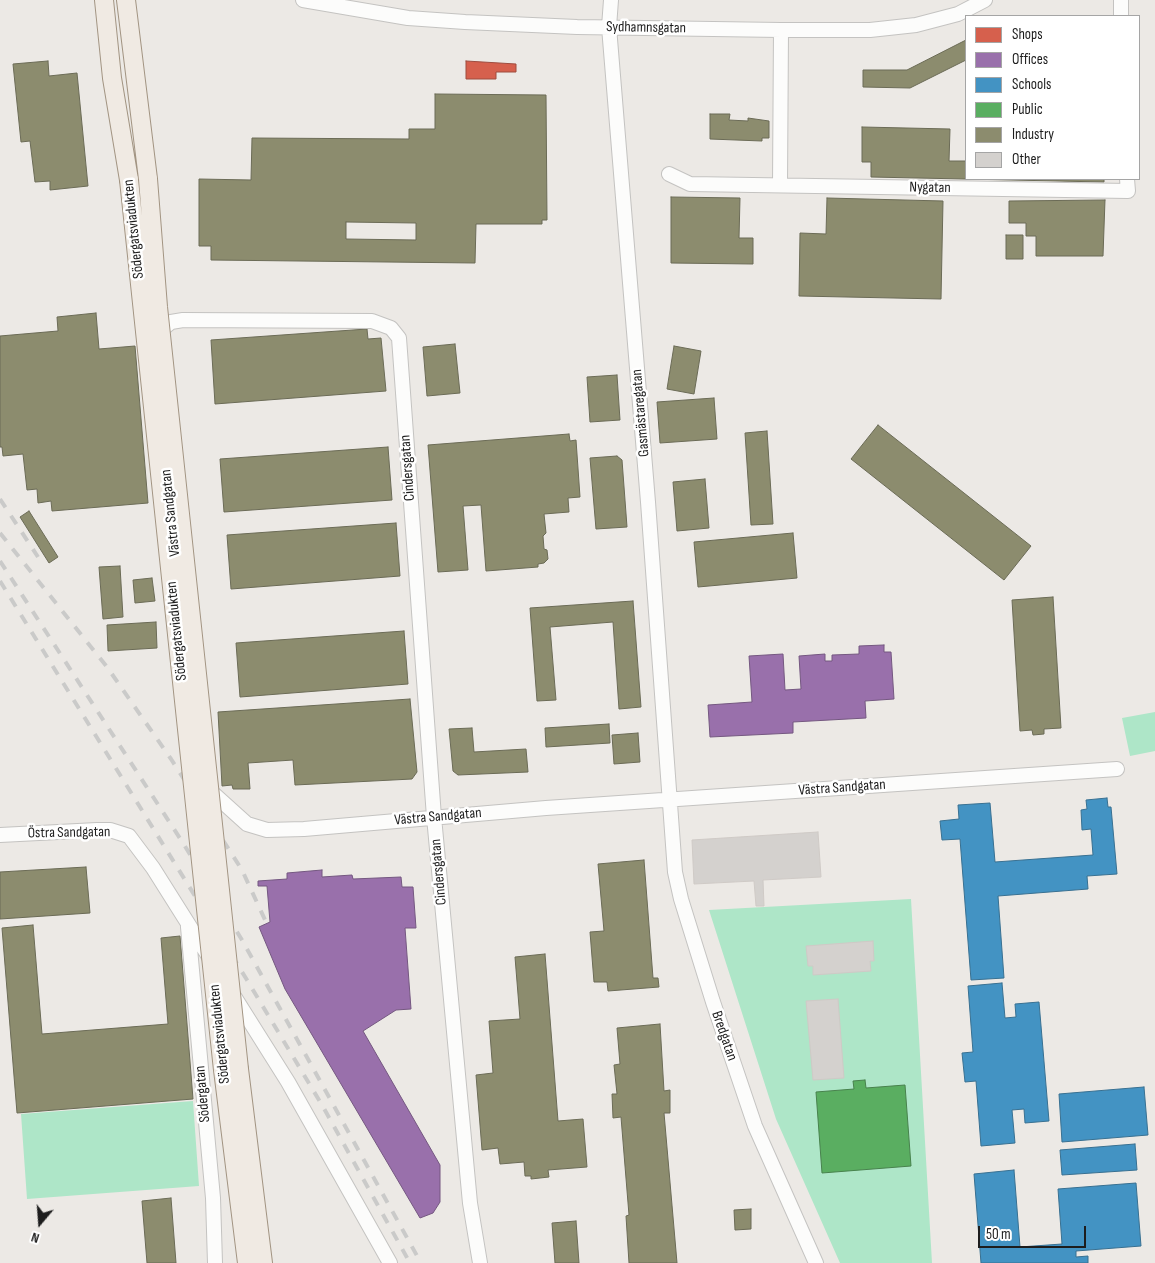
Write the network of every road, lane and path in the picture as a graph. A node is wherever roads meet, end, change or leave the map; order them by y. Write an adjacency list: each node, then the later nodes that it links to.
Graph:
1 (104, 0): 19 (main road, Södergatsviadukten, bridge)
2 (126, 0): 19 (main road, Södergatsviadukten, bridge)
3 (303, 0): 8 (street, Sydhamnsgatan)
4 (611, 0): 8 (street, Gasmästaregatan)
5 (985, 0): 9 (street, Sydhamnsgatan)
6 (1121, 0): 7 (street)
7 (1121, 15)
8 (609, 27): 9 (street, Sydhamnsgatan); 15 (street, Gasmästaregatan)
9 (781, 30): 12 (street)
10 (669, 174): 12 (street, Nygatan)
11 (1127, 180): 12 (street, Nygatan)
12 (780, 185)
13 (405, 420): 16 (street, Cindersgatan); 16 (street, Västra Sandgatan)
14 (1117, 769): 15 (street, Västra Sandgatan)
15 (670, 799): 16 (street, Västra Sandgatan); 25 (street, Bredgatan)
16 (434, 817): 24 (street, Cindersgatan)
17 (0, 835): 18 (street, Östra Sandgatan)
18 (188, 924): 20 (street, Södergatan); 23 (street)
19 (231, 1069): 21 (main road, Södergatsviadukten); 22 (main road, Södergatsviadukten)
20 (215, 1263)
21 (247, 1263)
22 (263, 1263)
23 (390, 1263)
24 (480, 1263)
25 (816, 1263)

